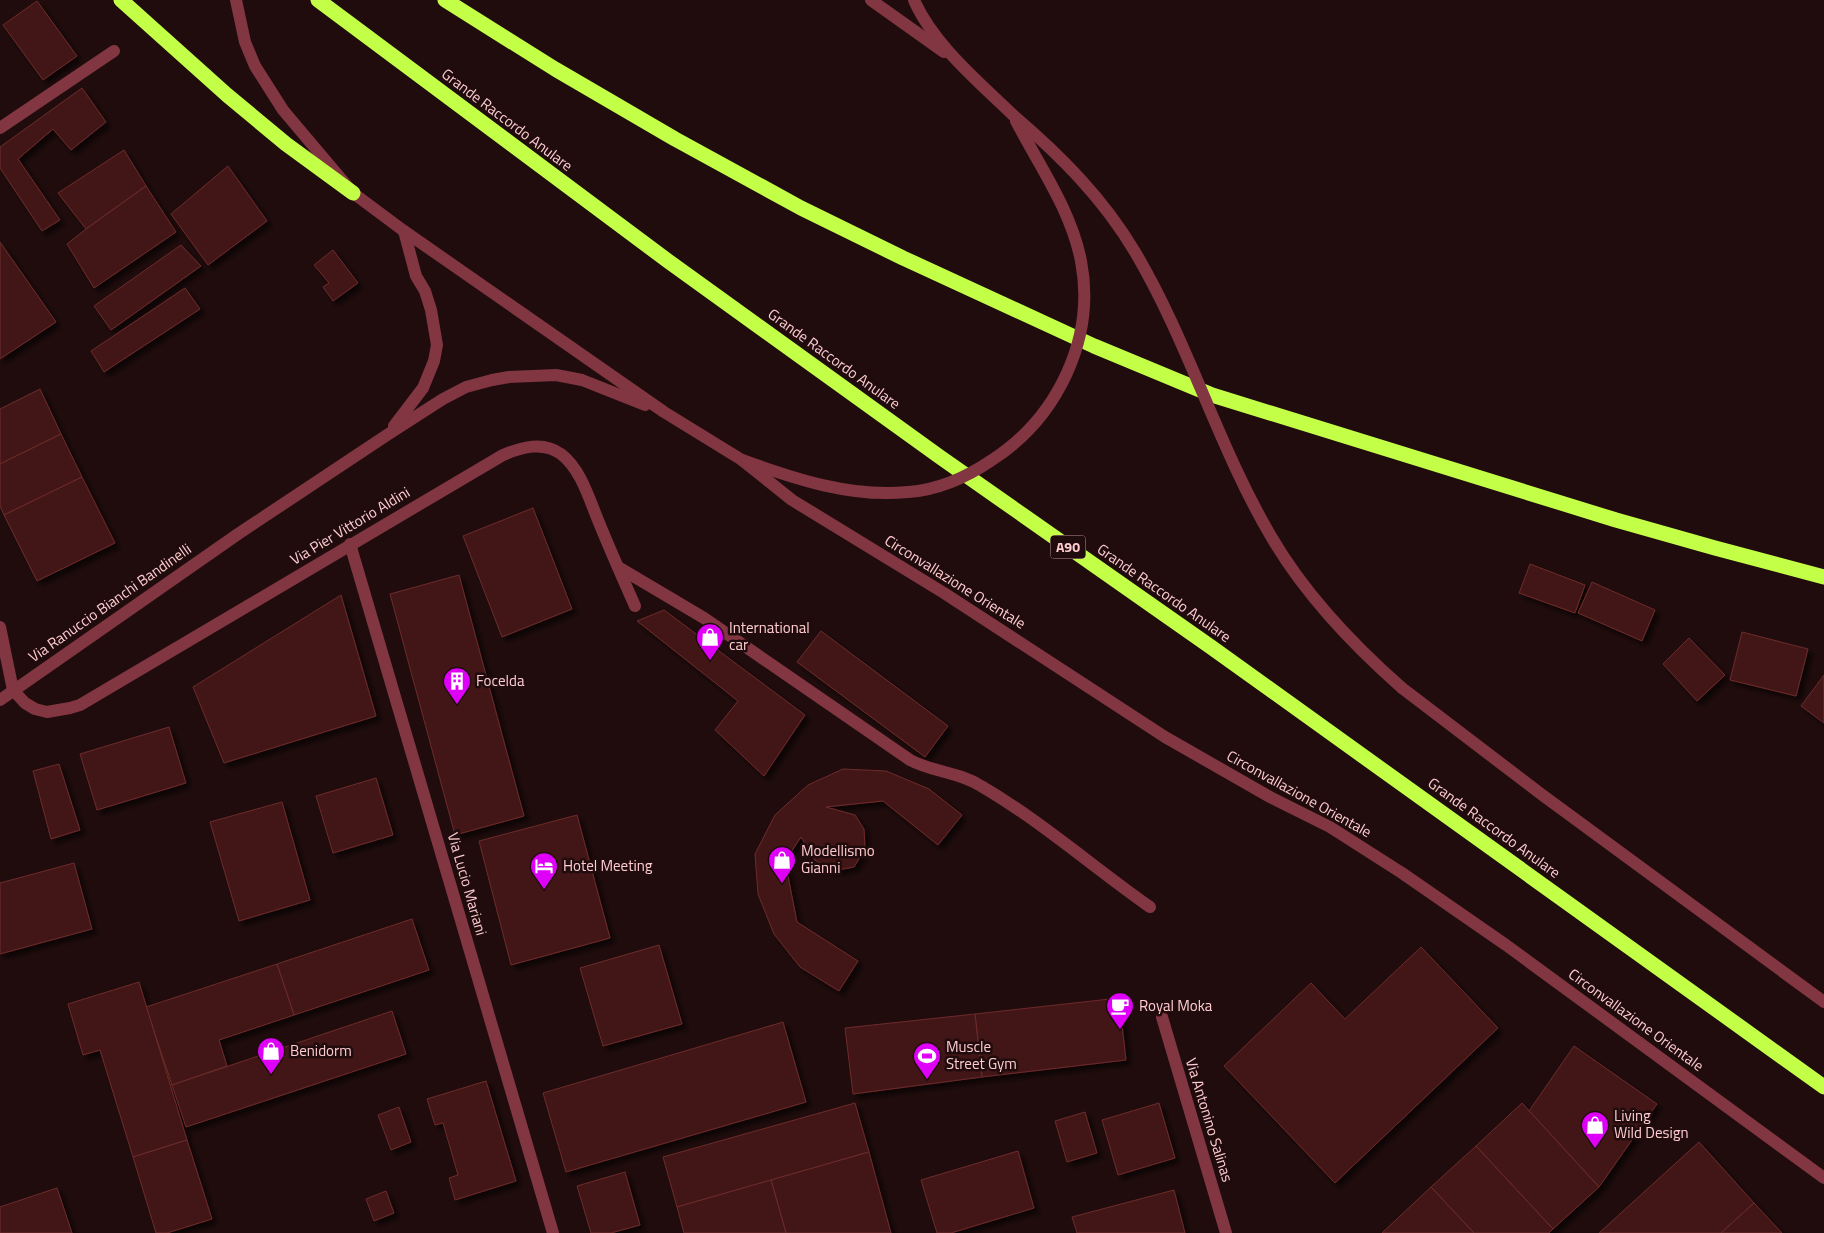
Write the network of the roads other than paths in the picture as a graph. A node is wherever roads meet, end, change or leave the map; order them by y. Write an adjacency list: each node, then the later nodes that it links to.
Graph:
1 (121, 0): 11 (highway)
2 (236, 0): 11 (street)
3 (318, 0): 26 (highway, Grande Raccordo Anulare / A90)
4 (446, 0): 18 (highway)
5 (871, 0): 8 (street)
6 (914, 0): 8 (street)
7 (114, 51): 10 (street)
8 (962, 65): 9 (street)
9 (1013, 115): 15 (street, bridge); 24 (street, bridge)
10 (0, 128)
11 (353, 193): 12 (street)
12 (404, 231): 13 (street); 14 (street)
13 (664, 412): 14 (street, Via Ranuccio Bianchi Bandinelli); 15 (street)
14 (387, 435): 21 (street, Via Ranuccio Bianchi Bandinelli)
15 (742, 460): 27 (street, Circonvallazione Orientale)
16 (350, 544): 17 (street, Via Pier Vittorio Aldini); 21 (street, Via Pier Vittorio Aldini); 28 (street, Via Lucio Mariani)
17 (618, 567): 19 (street, Via Pier Vittorio Aldini); 23 (street)
18 (1824, 577)
19 (635, 606)
20 (0, 627): 21 (street)
21 (13, 690): 22 (street, Via Ranuccio Bianchi Bandinelli)
22 (0, 700)
23 (1150, 906)
24 (1824, 1002)
25 (1162, 1017): 29 (street, Via Antonino Salinas)
26 (1824, 1087)
27 (1824, 1178)
28 (553, 1233)
29 (1226, 1233)

